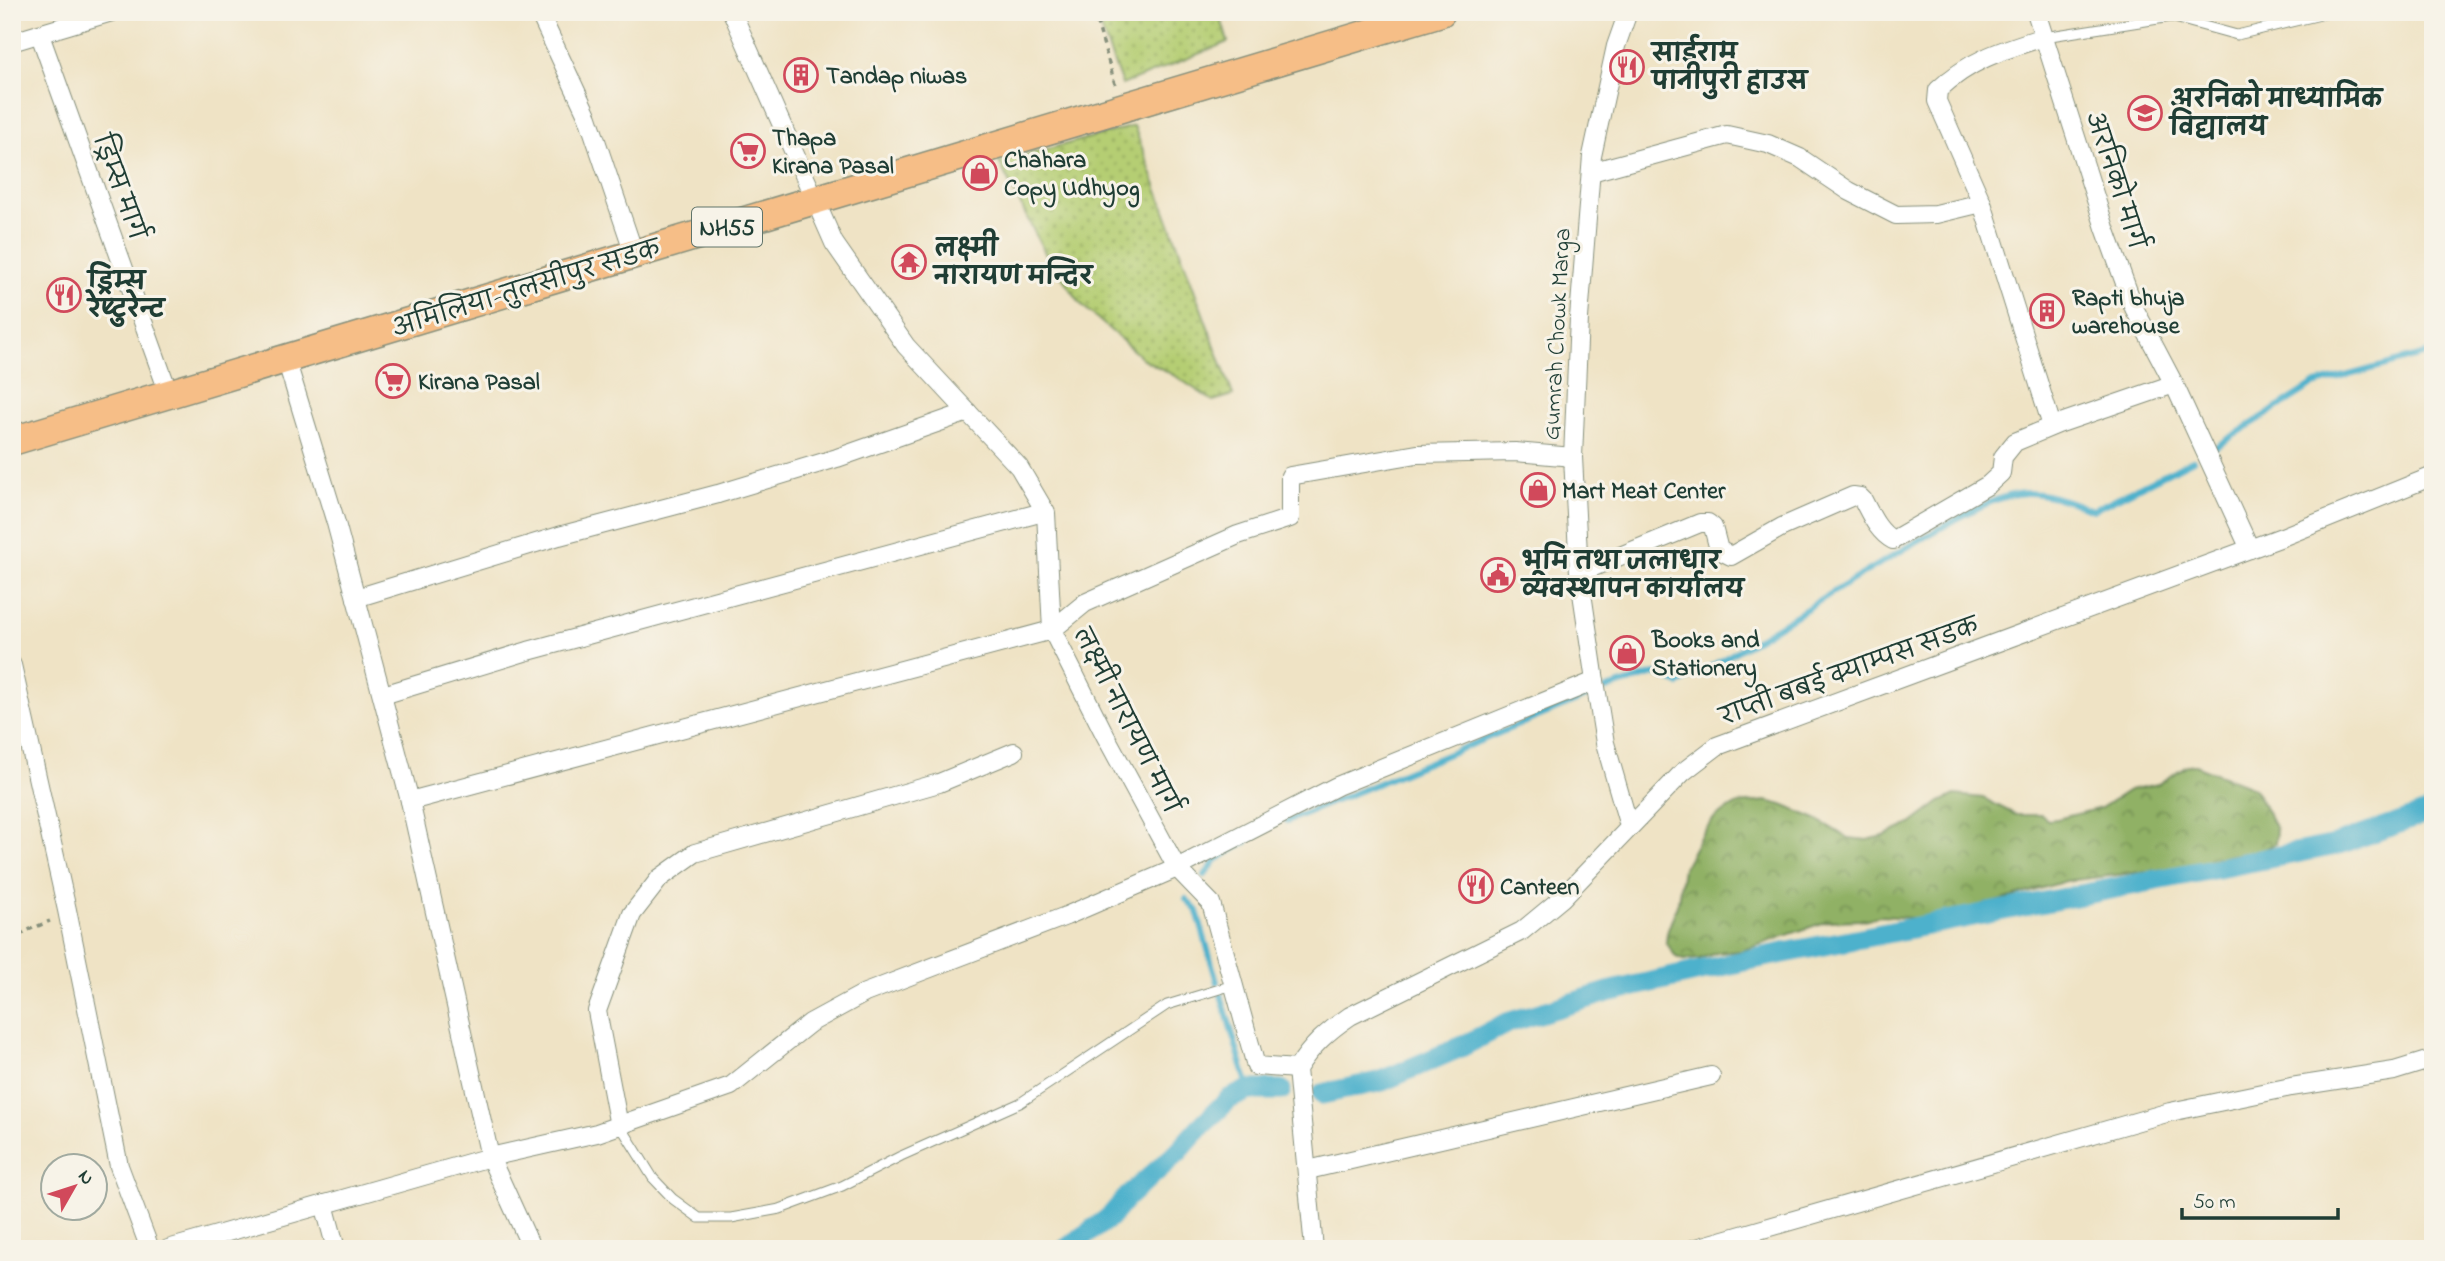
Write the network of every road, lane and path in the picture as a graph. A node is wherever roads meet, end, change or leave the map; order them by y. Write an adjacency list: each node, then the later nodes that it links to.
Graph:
1 (113, 12): 9 (street)
2 (539, 12): 17 (street)
3 (732, 12): 15 (street, लक्ष्मी नारायण मार्ग)
4 (1094, 12): 13 (path)
5 (1441, 12): 13 (main road, अमिलिया-तुलसीपुर सडक / NH55)
6 (1628, 12): 14 (street, Gumrah Chowk Marga)
7 (2036, 12): 11 (street, अरनिको मार्ग)
8 (2333, 12): 11 (lane)
9 (82, 17): 10 (street)
10 (40, 35): 12 (street); 20 (street, ड्रिम्स मार्ग)
11 (2044, 37): 16 (street); 19 (street, अरनिको मार्ग)
12 (12, 42)
13 (1122, 108): 15 (main road, अमिलिया-तुलसीपुर सडक / NH55)
14 (1591, 172): 16 (street); 24 (street, Gumrah Chowk Marga)
15 (813, 200): 17 (main road, अमिलिया-तुलसीपुर सडक / NH55); 21 (street, लक्ष्मी नारायण मार्ग)
16 (1982, 203): 22 (street)
17 (635, 256): 18 (main road, अमिलिया-तुलसीपुर सडक / NH55)
18 (286, 359): 20 (main road, अमिलिया-तुलसीपुर सडक / NH55); 29 (street)
19 (2174, 384): 22 (street); 27 (street, अरनिको मार्ग)
20 (169, 394): 23 (main road, अमिलिया-तुलसीपुर सडक / NH55)
21 (968, 412): 26 (street, लक्ष्मी नारायण मार्ग); 29 (street)
22 (2052, 426): 28 (street)
23 (12, 442)
24 (1573, 457): 28 (street, Gumrah Chowk Marga); 30 (street)
25 (2433, 476): 27 (street, राप्ती बबई क्याम्पस सडक)
26 (1043, 512): 30 (street, लक्ष्मी नारायण मार्ग); 33 (street)
27 (2250, 549): 36 (street, राप्ती बबई क्याम्पस सडक)
28 (1579, 573): 32 (street, Gumrah Chowk Marga)
29 (356, 598): 33 (street)
30 (1052, 630): 35 (street); 37 (street, लक्ष्मी नारायण मार्ग)
31 (12, 665): 38 (street)
32 (1595, 681): 36 (street, Gumrah Chowk Marga); 37 (street)
33 (383, 695): 35 (street)
34 (1014, 752): 44 (street)
35 (410, 801): 45 (street)
36 (1629, 826): 42 (street, राप्ती बबई क्याम्पस सडक)
37 (1177, 868): 40 (street, लक्ष्मी नारायण मार्ग); 44 (street)
38 (67, 910): 39 (path); 48 (street)
39 (12, 941)
40 (1233, 985): 42 (street, लक्ष्मी नारायण मार्ग); 44 (lane)
41 (2433, 1059): 53 (street)
42 (1297, 1069): 46 (street)
43 (1711, 1076): 46 (street)
44 (620, 1126): 45 (street)
45 (490, 1157): 47 (street); 51 (street)
46 (1308, 1170): 52 (street)
47 (324, 1204): 49 (street); 50 (street)
48 (150, 1249)
49 (168, 1249)
50 (336, 1249)
51 (532, 1249)
52 (1314, 1249)
53 (1693, 1249)

